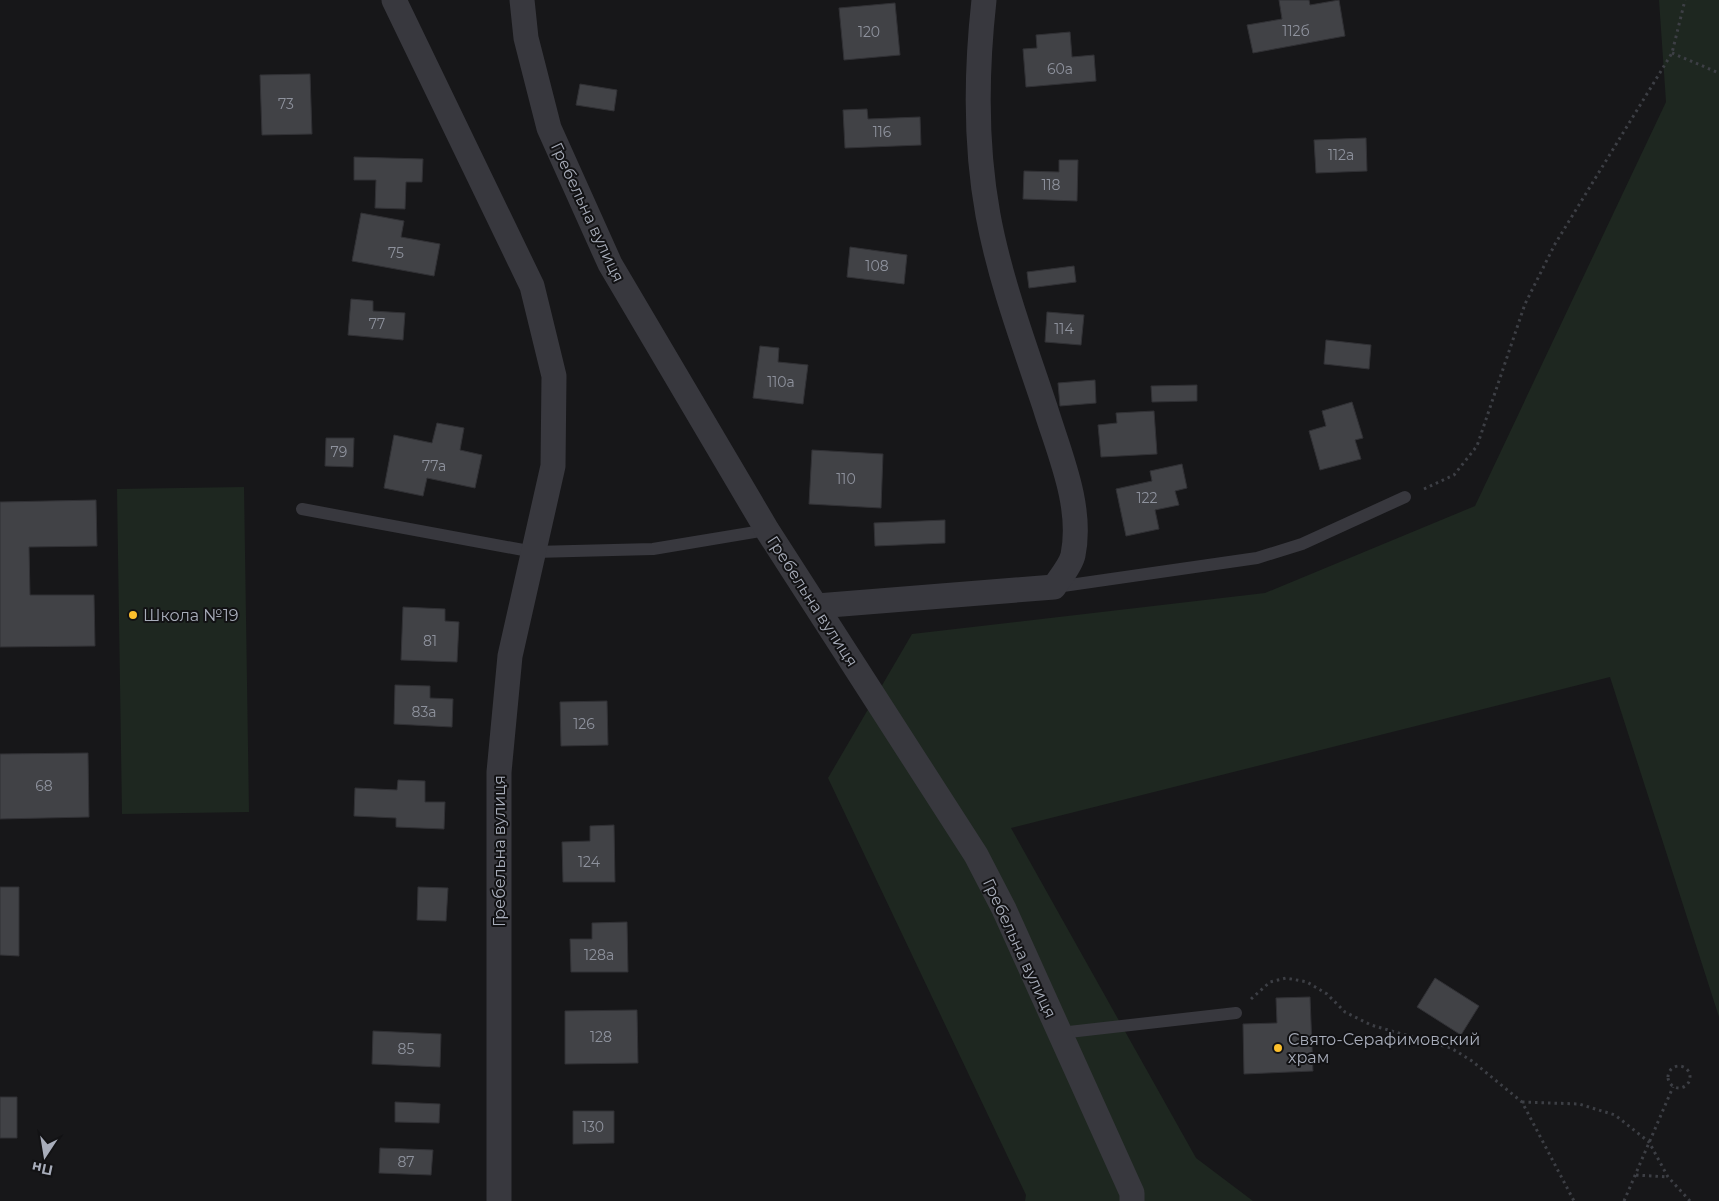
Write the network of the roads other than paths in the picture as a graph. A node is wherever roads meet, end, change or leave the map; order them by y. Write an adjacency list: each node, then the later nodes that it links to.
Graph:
1 (394, 0): 7 (street, Гребельна вулиця)
2 (522, 0): 6 (street, Гребельна вулиця)
3 (984, 0): 8 (street)
4 (1405, 497): 8 (lane)
5 (302, 508): 7 (lane)
6 (767, 530): 7 (lane); 9 (street, Гребельна вулиця)
7 (534, 552): 13 (street, Гребельна вулиця)
8 (1054, 587): 9 (street)
9 (817, 606): 11 (street, Гребельна вулиця)
10 (1236, 1014): 11 (lane)
11 (1060, 1034): 12 (street, Гребельна вулиця)
12 (1134, 1198)
13 (499, 1201)

